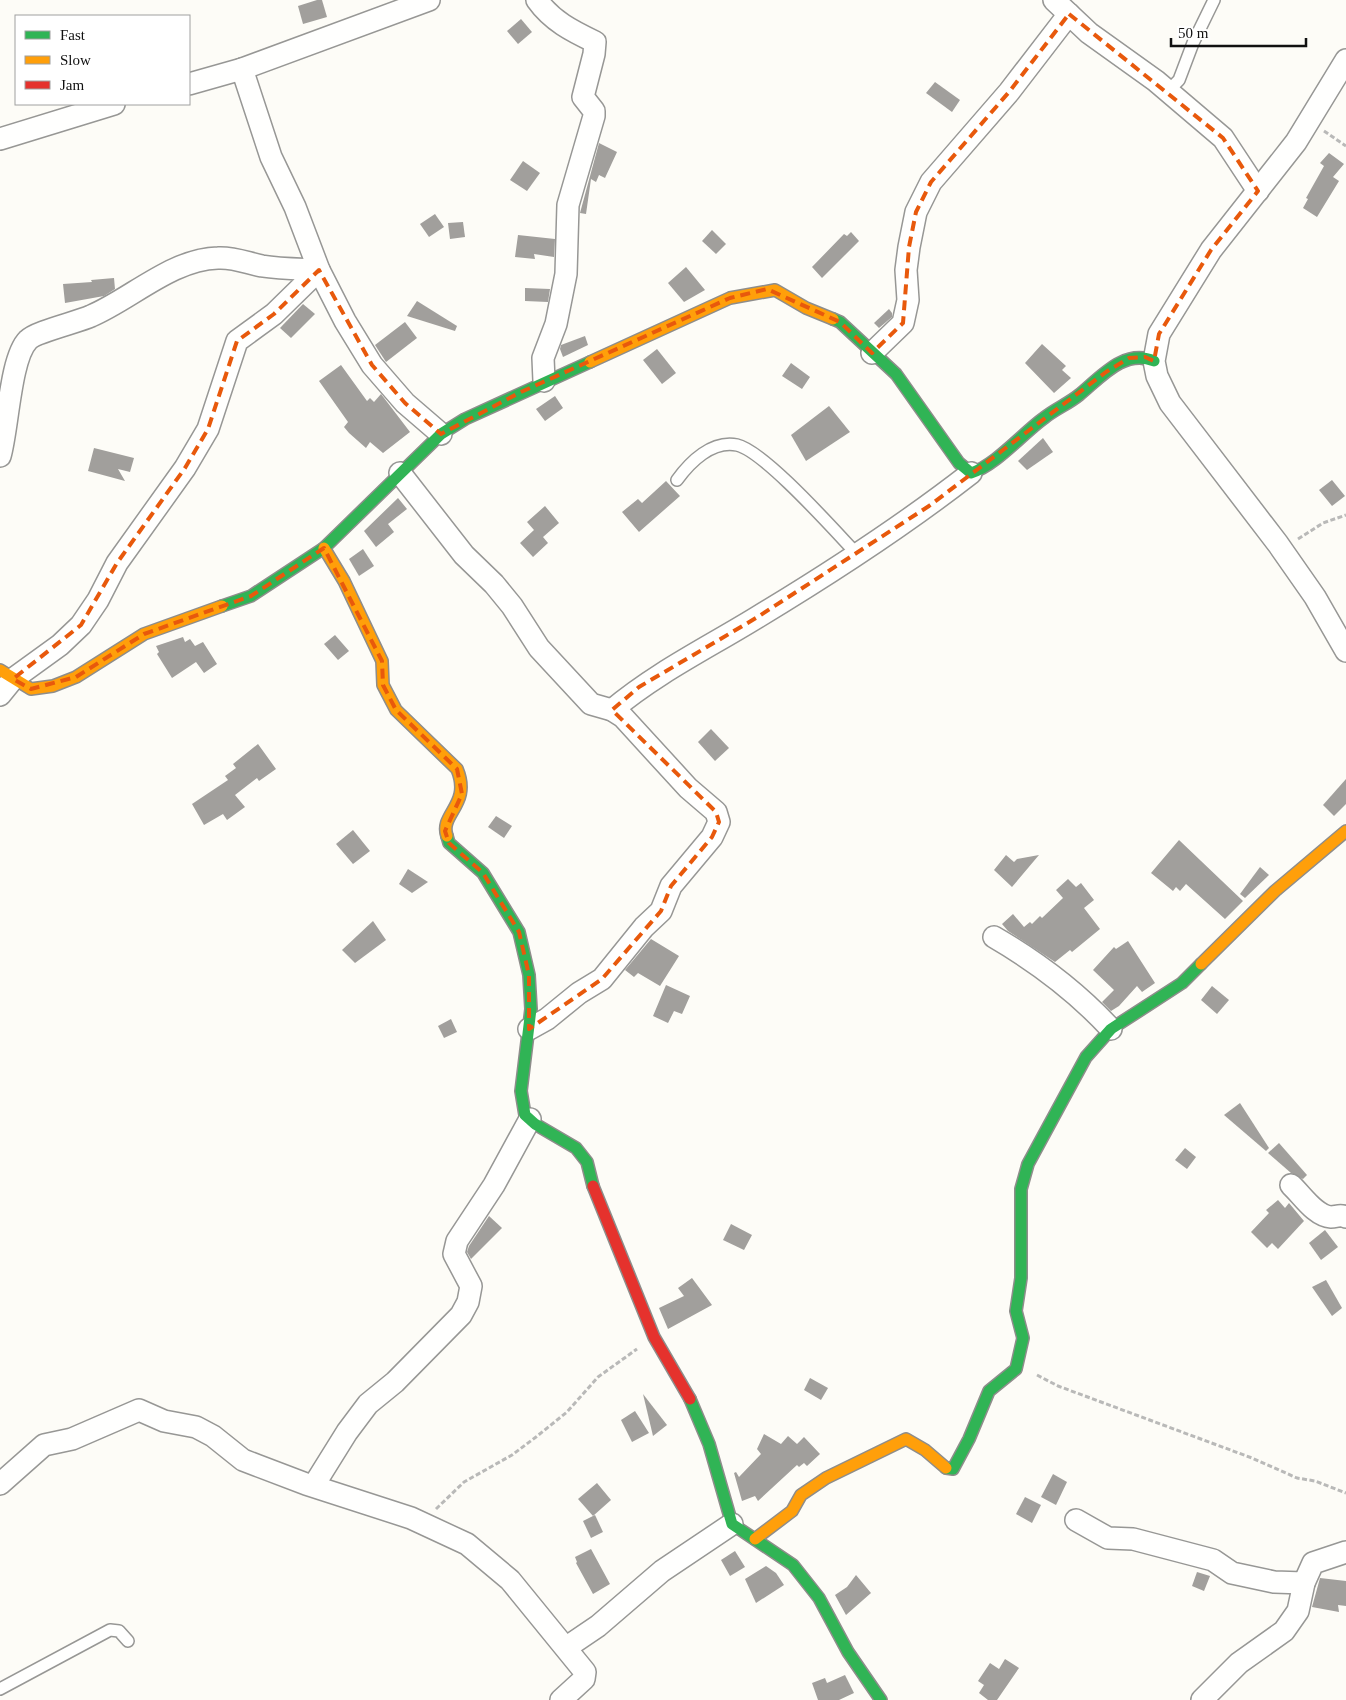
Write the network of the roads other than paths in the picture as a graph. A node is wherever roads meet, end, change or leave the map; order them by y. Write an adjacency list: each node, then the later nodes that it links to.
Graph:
1 (429, 0): 6 (street)
2 (537, 0): 15 (street)
3 (1214, 0): 8 (lane)
4 (1062, 7): 8 (street); 13 (street)
5 (1346, 60): 11 (street)
6 (242, 69): 7 (street); 12 (street)
7 (190, 84)
8 (1168, 91): 11 (street)
9 (111, 105): 10 (street)
10 (0, 139)
11 (1258, 191): 14 (street)
12 (319, 270): 16 (street); 17 (street); 24 (street)
13 (872, 353): 15 (street); 19 (street)
14 (1154, 361): 19 (street); 23 (street)
15 (544, 381): 16 (street)
16 (441, 434): 18 (street)
17 (0, 456)
18 (400, 473): 21 (street); 25 (street)
19 (971, 473): 22 (street)
20 (677, 480): 22 (lane)
21 (324, 548): 24 (street); 29 (street)
22 (856, 553): 25 (street)
23 (1346, 650)
24 (4, 681)
25 (612, 710): 29 (street)
26 (1346, 831): 28 (street)
27 (994, 937): 28 (street)
28 (1111, 1028): 37 (street)
29 (529, 1029): 30 (street)
30 (530, 1120): 34 (street); 36 (street)
31 (1291, 1185): 32 (street)
32 (1346, 1217)
33 (0, 1484): 34 (street)
34 (314, 1485): 41 (street)
35 (1076, 1520): 39 (street)
36 (732, 1524): 37 (street); 41 (street)
37 (755, 1539): 44 (street)
38 (1346, 1552): 39 (street)
39 (1304, 1583): 45 (street)
40 (128, 1641): 42 (lane)
41 (566, 1648): 43 (street)
42 (0, 1690)
43 (561, 1700)
44 (881, 1700)
45 (1202, 1700)

